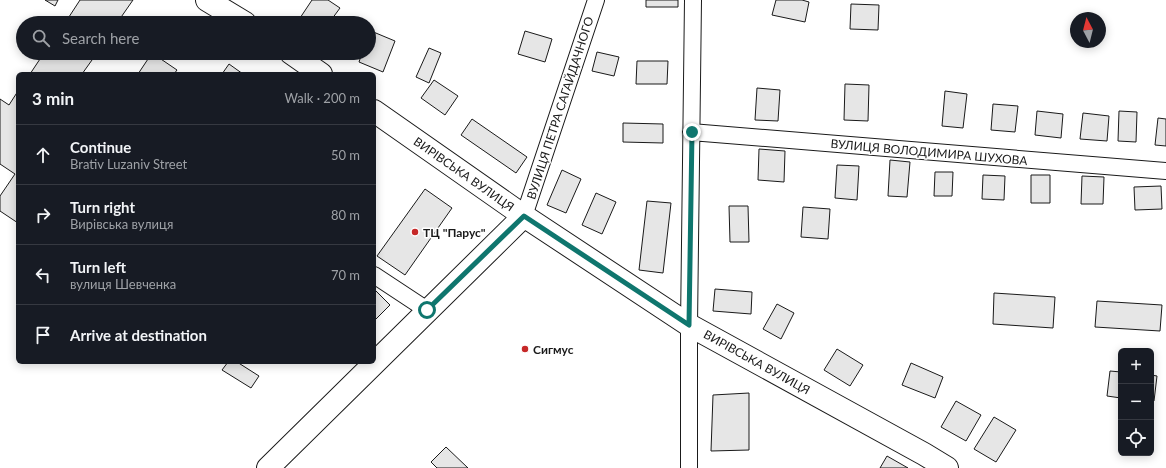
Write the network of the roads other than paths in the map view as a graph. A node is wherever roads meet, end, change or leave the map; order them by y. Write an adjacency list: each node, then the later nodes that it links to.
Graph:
1 (207, 0): 4 (main road)
2 (596, 0): 10 (street, ВУЛИЦЯ ПЕТРА САГАЙДАЧНОГО)
3 (692, 0): 8 (street)
4 (233, 16)
5 (301, 60): 6 (main road)
6 (318, 72)
7 (376, 112): 10 (main road, ВИРІВСЬКА ВУЛИЦЯ)
8 (692, 132): 9 (street, ВУЛИЦЯ ВОЛОДИМИРА ШУХОВА); 13 (street)
9 (1166, 171)
10 (524, 216): 12 (main road); 13 (main road, ВИРІВСЬКА ВУЛИЦЯ)
11 (376, 276): 12 (street)
12 (427, 310): 14 (main road)
13 (689, 325): 17 (street); 18 (main road, ВИРІВСЬКА ВУЛИЦЯ)
14 (376, 361)
15 (373, 364): 16 (main road)
16 (268, 468)
17 (689, 468)
18 (947, 468)

